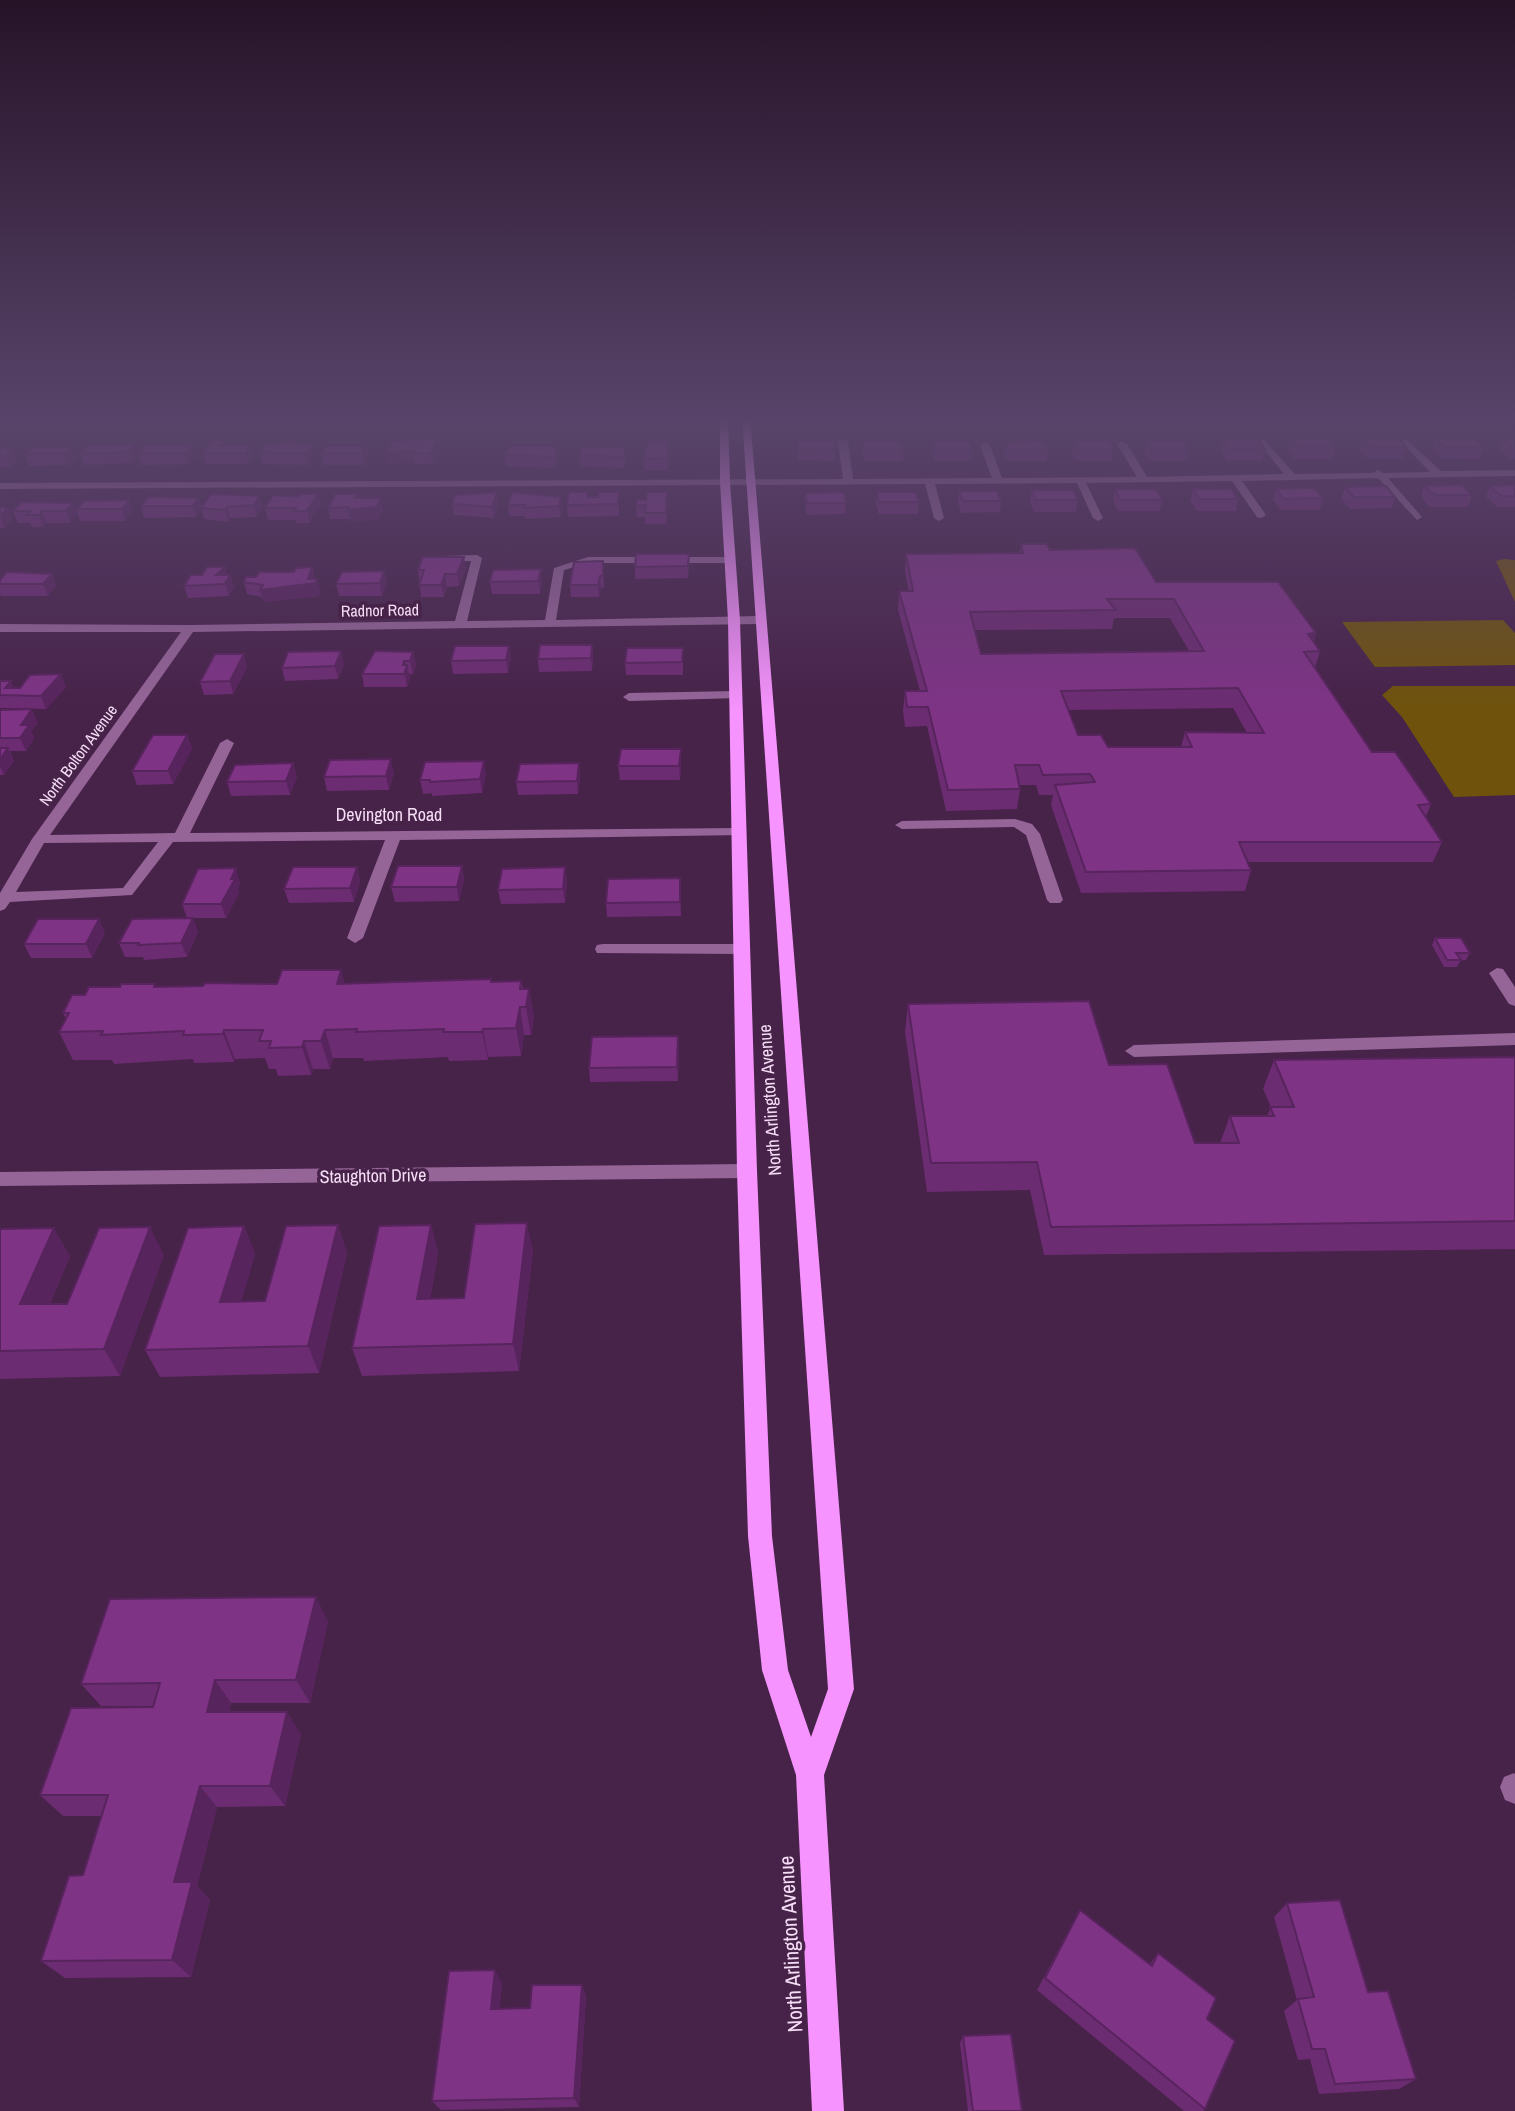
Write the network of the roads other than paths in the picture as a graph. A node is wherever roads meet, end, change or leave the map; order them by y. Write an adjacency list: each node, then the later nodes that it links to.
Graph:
1 (727, 515): 10 (main road, North Arlington Avenue)
2 (752, 515): 12 (main road, North Arlington Avenue)
3 (938, 515): 7 (street)
4 (1096, 515): 8 (street)
5 (1415, 515): 6 (street)
6 (1417, 517)
7 (939, 518)
8 (1098, 518)
9 (427, 559): 14 (street)
10 (731, 560): 11 (main road, North Arlington Avenue); 13 (street)
11 (734, 620): 12 (street, Radnor Road); 13 (street, Radnor Road); 17 (main road, North Arlington Avenue)
12 (760, 620): 36 (main road, North Arlington Avenue)
13 (550, 623): 14 (street, Radnor Road)
14 (460, 624): 16 (street, Radnor Road)
15 (0, 628): 16 (street, Radnor Road)
16 (190, 629): 24 (street, North Bolton Avenue)
17 (736, 695): 18 (street); 21 (main road, North Arlington Avenue)
18 (629, 696)
19 (227, 743): 23 (street)
20 (902, 825): 25 (street)
21 (739, 832): 22 (street, Devington Road); 29 (main road, North Arlington Avenue)
22 (395, 834): 23 (street, Devington Road); 27 (street)
23 (176, 836): 24 (street, Devington Road); 26 (street)
24 (39, 839): 26 (street, North Bolton Avenue)
25 (1055, 900)
26 (1, 904)
27 (355, 938)
28 (603, 949): 29 (street)
29 (742, 949): 34 (main road, North Arlington Avenue)
30 (1497, 973): 31 (street)
31 (1515, 1000)
32 (1515, 1039): 33 (street)
33 (1133, 1051)
34 (747, 1171): 35 (street, Staughton Drive); 36 (main road, North Arlington Avenue)
35 (0, 1179)
36 (810, 1775): 37 (main road, North Arlington Avenue)
37 (828, 2111)

